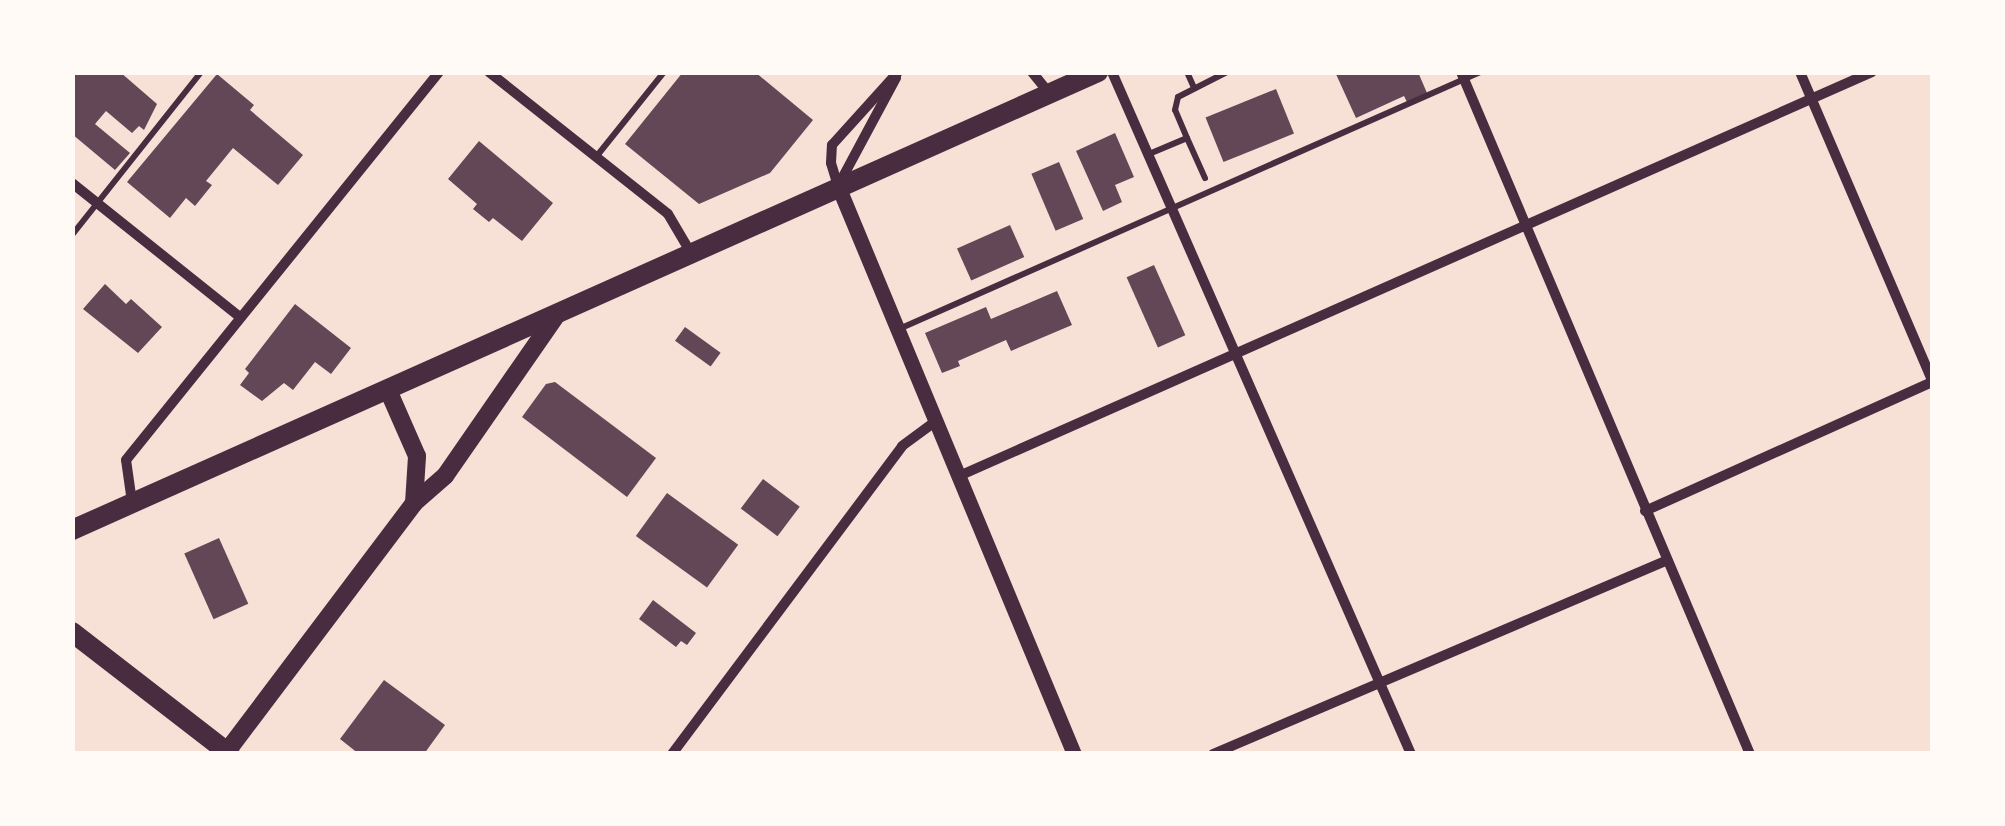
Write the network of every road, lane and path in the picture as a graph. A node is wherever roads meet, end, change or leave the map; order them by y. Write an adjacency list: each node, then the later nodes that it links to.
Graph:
1 (201, 72): 23 (lane)
2 (440, 72): 29 (street)
3 (489, 72): 19 (street)
4 (664, 72): 19 (lane)
5 (1032, 72): 15 (street)
6 (1098, 72): 15 (main road)
7 (1112, 72): 18 (street)
8 (1187, 72): 14 (lane)
9 (1227, 72): 14 (lane)
10 (1480, 72): 13 (lane)
11 (1800, 72): 16 (street)
12 (1872, 72): 16 (street)
13 (1463, 76): 24 (lane); 25 (street)
14 (1194, 88): 17 (lane)
15 (1050, 94): 22 (main road)
16 (1811, 100): 25 (street); 32 (street)
17 (1187, 138): 18 (lane); 20 (lane)
18 (1148, 155): 24 (street)
19 (596, 157): 27 (street)
20 (1205, 178)
21 (72, 183): 23 (street)
22 (838, 186): 22 (street); 27 (main road); 30 (street)
23 (95, 202): 26 (lane); 29 (street)
24 (1172, 208): 30 (lane); 31 (street)
25 (1527, 225): 31 (street); 38 (street)
26 (72, 235)
27 (692, 254): 28 (main road)
28 (557, 314): 33 (main road); 37 (main road)
29 (240, 317): 36 (street)
30 (898, 329): 34 (street)
31 (1235, 354): 35 (street); 42 (street)
32 (1932, 381): 38 (street)
33 (388, 390): 36 (main road); 37 (main road)
34 (936, 421): 35 (street); 44 (street)
35 (959, 476): 45 (street)
36 (132, 503): 39 (main road)
37 (414, 503): 43 (main road)
38 (1645, 511): 40 (street)
39 (72, 530)
40 (1667, 560): 42 (street); 48 (street)
41 (72, 632): 43 (main road)
42 (1381, 682): 46 (street); 47 (street)
43 (228, 753)
44 (672, 754)
45 (1074, 754)
46 (1213, 754)
47 (1411, 754)
48 (1750, 754)

